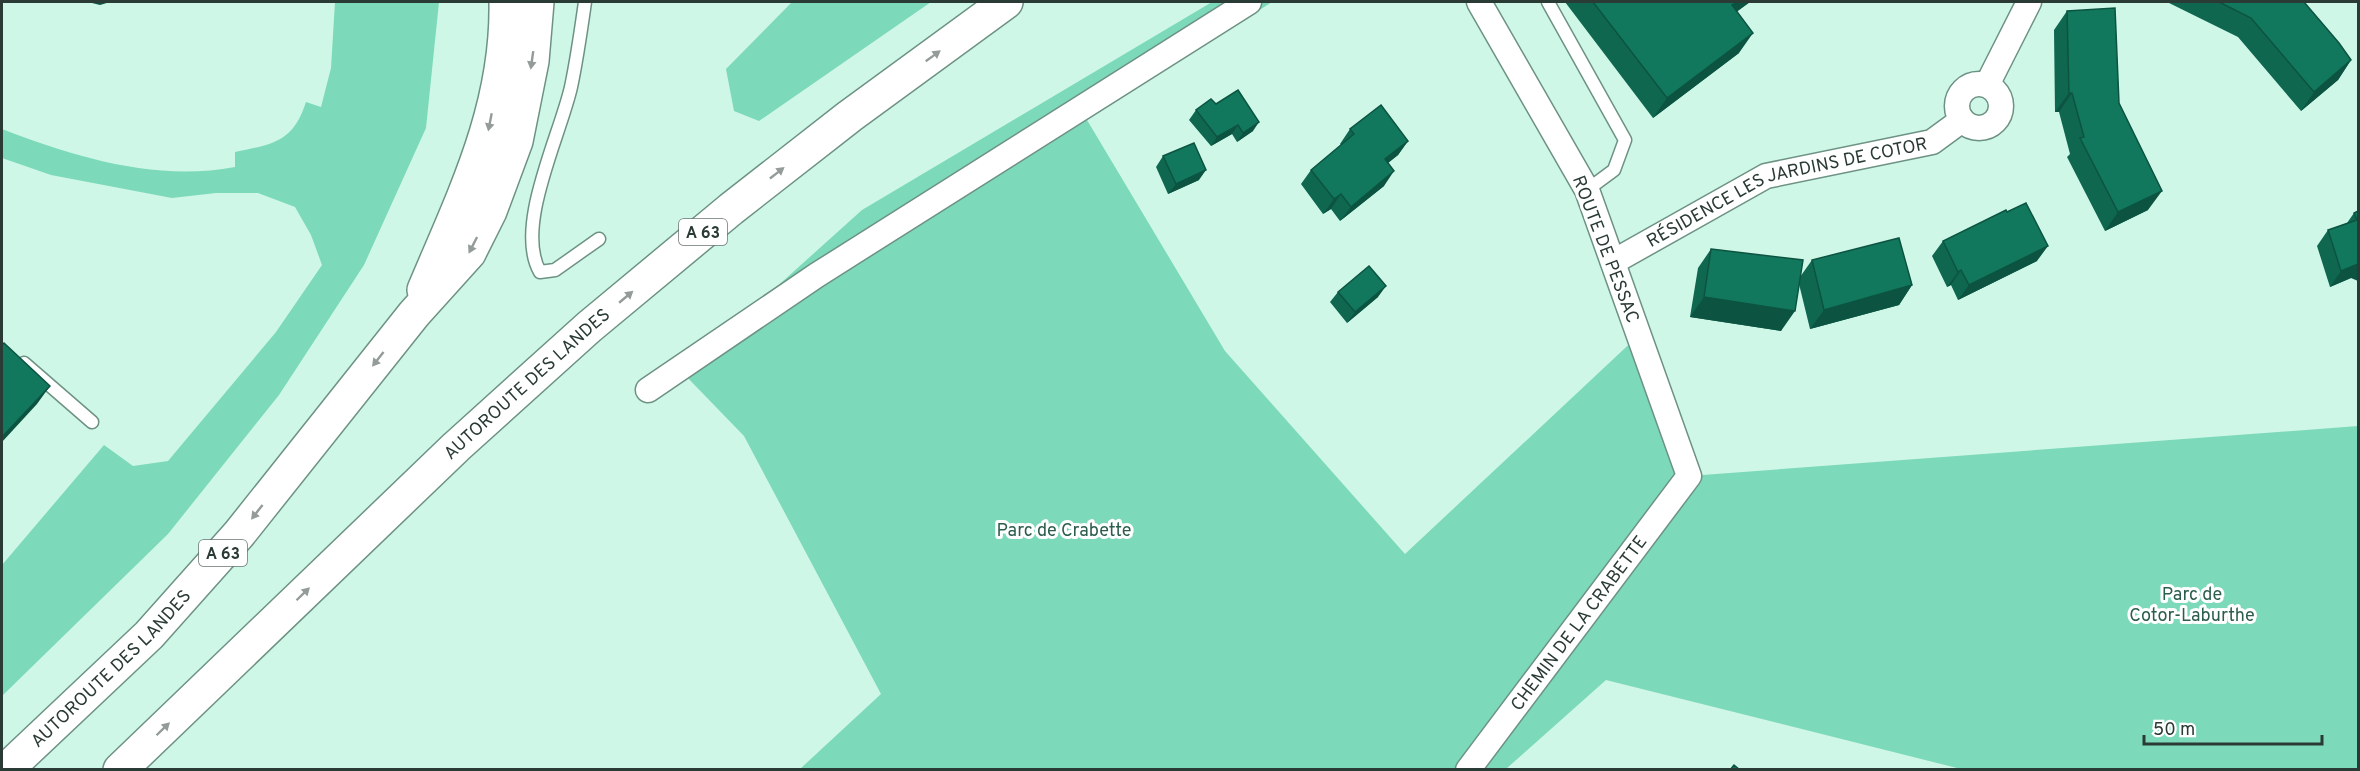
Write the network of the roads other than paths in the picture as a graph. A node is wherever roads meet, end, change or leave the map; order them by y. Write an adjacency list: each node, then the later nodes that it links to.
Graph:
1 (506, 2): 16 (highway, one-way to 16)
2 (537, 2): 16 (highway, one-way to 16)
3 (585, 2): 14 (lane)
4 (1006, 2): 10 (highway)
5 (1020, 2): 10 (highway)
6 (1249, 2): 18 (street)
7 (1479, 2): 13 (street, ROUTE DE PESSAC)
8 (1548, 2): 13 (lane)
9 (2029, 2): 11 (street)
10 (964, 34): 22 (highway, AUTOROUTE DES LANDES / A 63, one-way to 10)
11 (1987, 85): 12 (street); 12 (street)
12 (1962, 120): 15 (street, RÉSIDENCE LES JARDINS DE COTOR)
13 (1587, 190): 15 (street, ROUTE DE PESSAC)
14 (599, 239)
15 (1612, 262): 20 (street, ROUTE DE PESSAC)
16 (414, 314): 21 (highway, AUTOROUTE DES LANDES / A 63, one-way to 21)
17 (24, 363): 19 (lane)
18 (648, 390)
19 (92, 422)
20 (1689, 476): 23 (street, CHEMIN DE LA CRABETTE)
21 (6, 770)
22 (120, 770)
23 (1468, 770)

